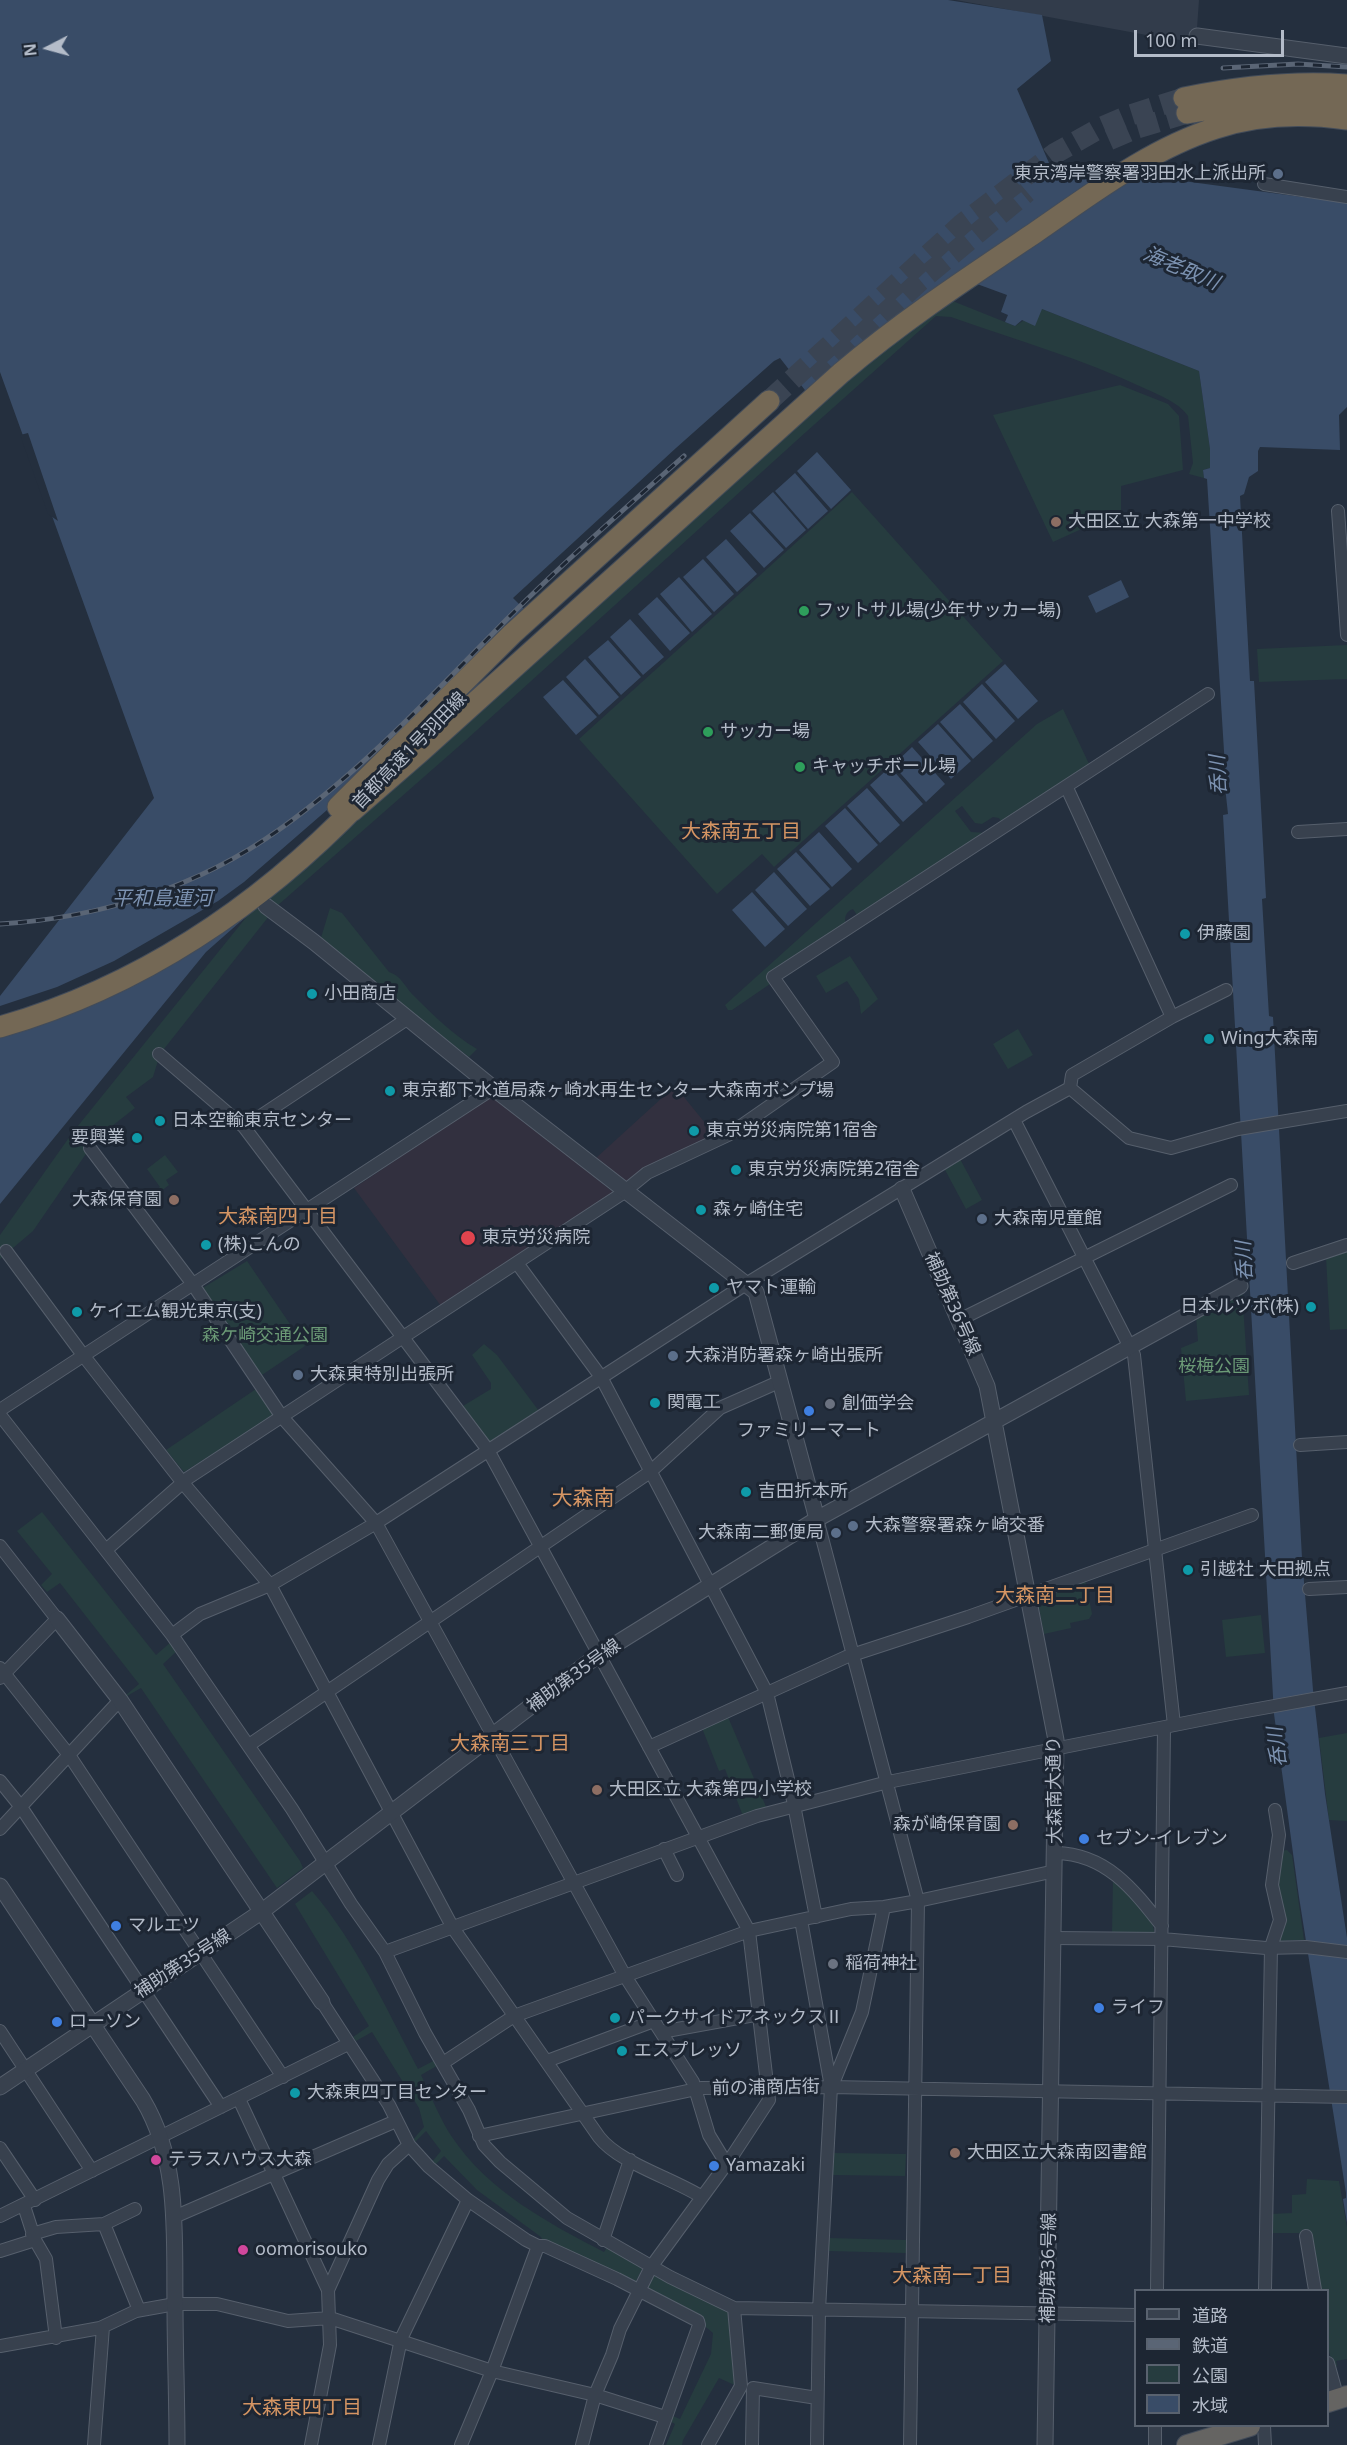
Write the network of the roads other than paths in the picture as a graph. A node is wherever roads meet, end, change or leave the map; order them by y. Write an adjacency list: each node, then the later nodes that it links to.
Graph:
1 (1197, 36): 2 (street)
2 (1347, 56)
3 (1347, 85): 4 (highway)
4 (1342, 101)
5 (1347, 119): 14 (highway)
6 (1264, 184): 7 (street)
7 (1347, 197)
8 (774, 406): 10 (highway, 首都高速1号羽田線)
9 (1338, 511): 11 (street)
10 (605, 557): 14 (highway, 首都高速1号羽田線); 19 (highway, 首都高速1号羽田線)
11 (1347, 635)
12 (1208, 694): 13 (street)
13 (1067, 788): 20 (street); 32 (street)
14 (352, 811): 22 (highway, 首都高速1号羽田線)
15 (1347, 829): 16 (street)
16 (1298, 832)
17 (266, 906): 21 (street)
18 (1226, 990): 20 (street)
19 (0, 1012)
20 (1172, 1017): 25 (street)
21 (407, 1018): 24 (street); 28 (street)
22 (0, 1027)
23 (159, 1054): 28 (street)
24 (494, 1088): 32 (street); 33 (street)
25 (1070, 1088): 26 (street); 27 (street)
26 (1347, 1111)
27 (1014, 1120): 31 (street); 36 (street)
28 (244, 1127): 33 (street)
29 (90, 1148): 39 (street)
30 (1231, 1185): 36 (street)
31 (902, 1189): 40 (street); 42 (street, 補助第36号線)
32 (627, 1190): 37 (street); 40 (street)
33 (307, 1210): 39 (street); 43 (street)
34 (1347, 1245): 38 (street)
35 (6, 1251): 45 (street)
36 (1085, 1257): 42 (street); 44 (street)
37 (517, 1263): 43 (street); 46 (street)
38 (1293, 1263)
39 (192, 1283): 45 (street); 50 (street)
40 (746, 1284): 46 (street); 47 (street)
41 (1240, 1286): 44 (street, 補助第35号線)
42 (959, 1320): 51 (street, 補助第36号線)
43 (404, 1338): 50 (street); 54 (street)
44 (1130, 1345): 51 (street, 補助第35号線); 63 (street)
45 (83, 1355): 48 (street); 56 (street)
46 (601, 1377): 54 (street); 55 (street)
47 (781, 1381): 55 (street); 58 (street)
48 (0, 1410)
49 (0, 1415): 62 (street)
50 (282, 1417): 56 (street); 59 (street)
51 (993, 1422): 58 (street, 補助第35号線); 68 (street, 大森南大通り)
52 (1347, 1442): 53 (street)
53 (1300, 1445)
54 (488, 1449): 59 (street); 61 (street)
55 (650, 1472): 61 (street); 65 (street)
56 (183, 1483): 62 (street); 64 (street)
57 (1252, 1515): 63 (street)
58 (817, 1519): 65 (street, 補助第35号線); 73 (street)
59 (376, 1523): 64 (street); 70 (street)
60 (0, 1546): 69 (street)
61 (540, 1546): 70 (street); 72 (street)
62 (106, 1550): 71 (street)
63 (1155, 1550): 68 (street); 79 (street)
64 (270, 1586): 71 (street); 75 (street)
65 (709, 1586): 72 (street, 補助第35号線); 76 (street)
66 (1347, 1587): 67 (street)
67 (1309, 1589)
68 (1028, 1595): 73 (street); 83 (street, 大森南大通り)
69 (57, 1619): 74 (street); 78 (street)
70 (431, 1620): 75 (street); 80 (street)
71 (172, 1635): 81 (street)
72 (598, 1655): 80 (street, 補助第35号線); 82 (street)
73 (854, 1655): 76 (street); 86 (street)
74 (1, 1673): 84 (street)
75 (327, 1691): 81 (street); 90 (street)
76 (767, 1693): 82 (street); 87 (street)
77 (1347, 1694): 79 (street)
78 (120, 1700): 84 (street); 102 (street)
79 (1169, 1726): 83 (street); 107 (street)
80 (492, 1736): 90 (street, 補助第35号線); 98 (street)
81 (249, 1745): 95 (street)
82 (649, 1747): 92 (street)
83 (1057, 1749): 86 (street); 94 (street, 大森南大通り)
84 (69, 1755): 88 (street); 112 (street)
85 (0, 1781): 88 (street)
86 (888, 1782): 87 (street); 100 (street)
87 (794, 1806): 92 (street); 103 (street)
88 (21, 1807): 91 (street); 114 (street)
89 (1275, 1810): 109 (street)
90 (391, 1813): 95 (street, 補助第35号線); 105 (street)
91 (0, 1829)
92 (698, 1837): 93 (street); 106 (street)
93 (664, 1849): 97 (street); 98 (street)
94 (1056, 1853): 96 (street, 大森南大通り); 107 (street)
95 (326, 1864): 102 (street, 補助第35号線); 110 (street)
96 (1055, 1871): 100 (street); 108 (street, 大森南大通り)
97 (677, 1875)
98 (575, 1883): 105 (street); 113 (street)
99 (0, 1886): 118 (street)
100 (918, 1901): 101 (street); 130 (street)
101 (884, 1907): 103 (street); 127 (street)
102 (261, 1912): 112 (street, 補助第35号線); 115 (street)
103 (816, 1917): 104 (street)
104 (801, 1920): 106 (street); 127 (street)
105 (453, 1928): 110 (street); 117 (street)
106 (749, 1931): 113 (street); 116 (street)
107 (1162, 1932): 108 (street); 109 (street); 132 (street)
108 (1054, 1938): 131 (street, 大森南大通り)
109 (1271, 1947): 111 (street); 133 (street)
110 (385, 1952): 123 (street)
111 (1347, 1952)
112 (201, 1953): 114 (street, 補助第35号線); 125 (street)
113 (626, 1976): 117 (street); 119 (street)
114 (144, 1990): 118 (street, 補助第35号線); 136 (street)
115 (322, 2002): 121 (street)
116 (760, 2014): 119 (street); 129 (street)
117 (514, 2016): 122 (street); 123 (street)
118 (93, 2025): 124 (street, 補助第35号線); 140 (street)
119 (658, 2027): 122 (street); 128 (street)
120 (0, 2031): 124 (street)
121 (348, 2044): 125 (street); 138 (street)
122 (547, 2061): 137 (street)
123 (443, 2063): 139 (street)
124 (26, 2070): 126 (street, 補助第35号線); 145 (street)
125 (283, 2077): 135 (street)
126 (0, 2087)
127 (831, 2087): 129 (street, 前の浦商店街); 130 (street, 前の浦商店街); 168 (street)
128 (699, 2089): 129 (street, 前の浦商店街); 137 (street, 前の浦商店街); 144 (street)
129 (769, 2089): 144 (street)
130 (914, 2089): 131 (street, 前の浦商店街); 169 (street)
131 (1051, 2092): 132 (street, 前の浦商店街); 170 (street, 補助第36号線)
132 (1160, 2093): 133 (street, 前の浦商店街); 161 (street)
133 (1269, 2095): 134 (street, 前の浦商店街); 162 (street)
134 (1347, 2097)
135 (239, 2099): 136 (street); 146 (street)
136 (221, 2107): 140 (street)
137 (583, 2114): 139 (street, 前の浦商店街); 143 (street)
138 (396, 2121): 141 (street); 146 (street)
139 (479, 2136): 156 (street)
140 (161, 2137): 145 (street); 152 (street)
141 (409, 2145): 148 (street); 164 (street)
142 (0, 2148): 149 (street)
143 (630, 2160): 147 (street); 156 (street)
144 (726, 2163): 147 (street)
145 (92, 2171): 149 (street)
146 (275, 2174): 152 (street); 164 (street)
147 (702, 2197): 159 (street)
148 (468, 2200): 157 (street); 175 (street)
149 (30, 2203): 151 (street); 155 (street)
150 (135, 2209): 153 (street)
151 (0, 2216)
152 (174, 2217): 165 (street)
153 (104, 2224): 155 (street); 167 (street)
154 (1306, 2236): 163 (street)
155 (33, 2237): 158 (street); 174 (street)
156 (603, 2240): 159 (street)
157 (538, 2246): 160 (street); 178 (street)
158 (0, 2251)
159 (650, 2269): 160 (street); 166 (street)
160 (639, 2289): 180 (street); 183 (street)
161 (1157, 2289)
162 (1265, 2289)
163 (1315, 2289)
164 (328, 2290): 172 (street)
165 (175, 2304): 167 (street); 172 (street); 188 (street)
166 (734, 2308): 168 (street); 179 (street)
167 (139, 2310): 173 (street)
168 (819, 2310): 169 (street); 181 (street)
169 (912, 2312): 170 (street); 197 (street)
170 (1048, 2314): 171 (street); 198 (street, 補助第36号線)
171 (1134, 2315)
172 (330, 2318): 175 (street); 189 (street)
173 (103, 2327): 174 (street); 187 (street)
174 (56, 2338): 176 (street)
175 (401, 2339): 178 (street); 190 (street)
176 (0, 2346)
177 (1329, 2367): 182 (street)
178 (492, 2371): 180 (street); 191 (street)
179 (747, 2387): 181 (street); 194 (street); 195 (street)
180 (595, 2395): 183 (street); 192 (street)
181 (818, 2397): 196 (street)
182 (1337, 2399)
183 (665, 2416): 193 (street)
184 (1155, 2427): 199 (street)
185 (1247, 2427): 200 (highway)
186 (1264, 2427): 201 (street)
187 (94, 2445)
188 (177, 2445)
189 (311, 2445)
190 (379, 2445)
191 (461, 2445)
192 (582, 2445)
193 (657, 2445)
194 (708, 2445)
195 (752, 2445)
196 (817, 2445)
197 (910, 2445)
198 (1045, 2445)
199 (1155, 2445)
200 (1187, 2445)
201 (1265, 2445)

